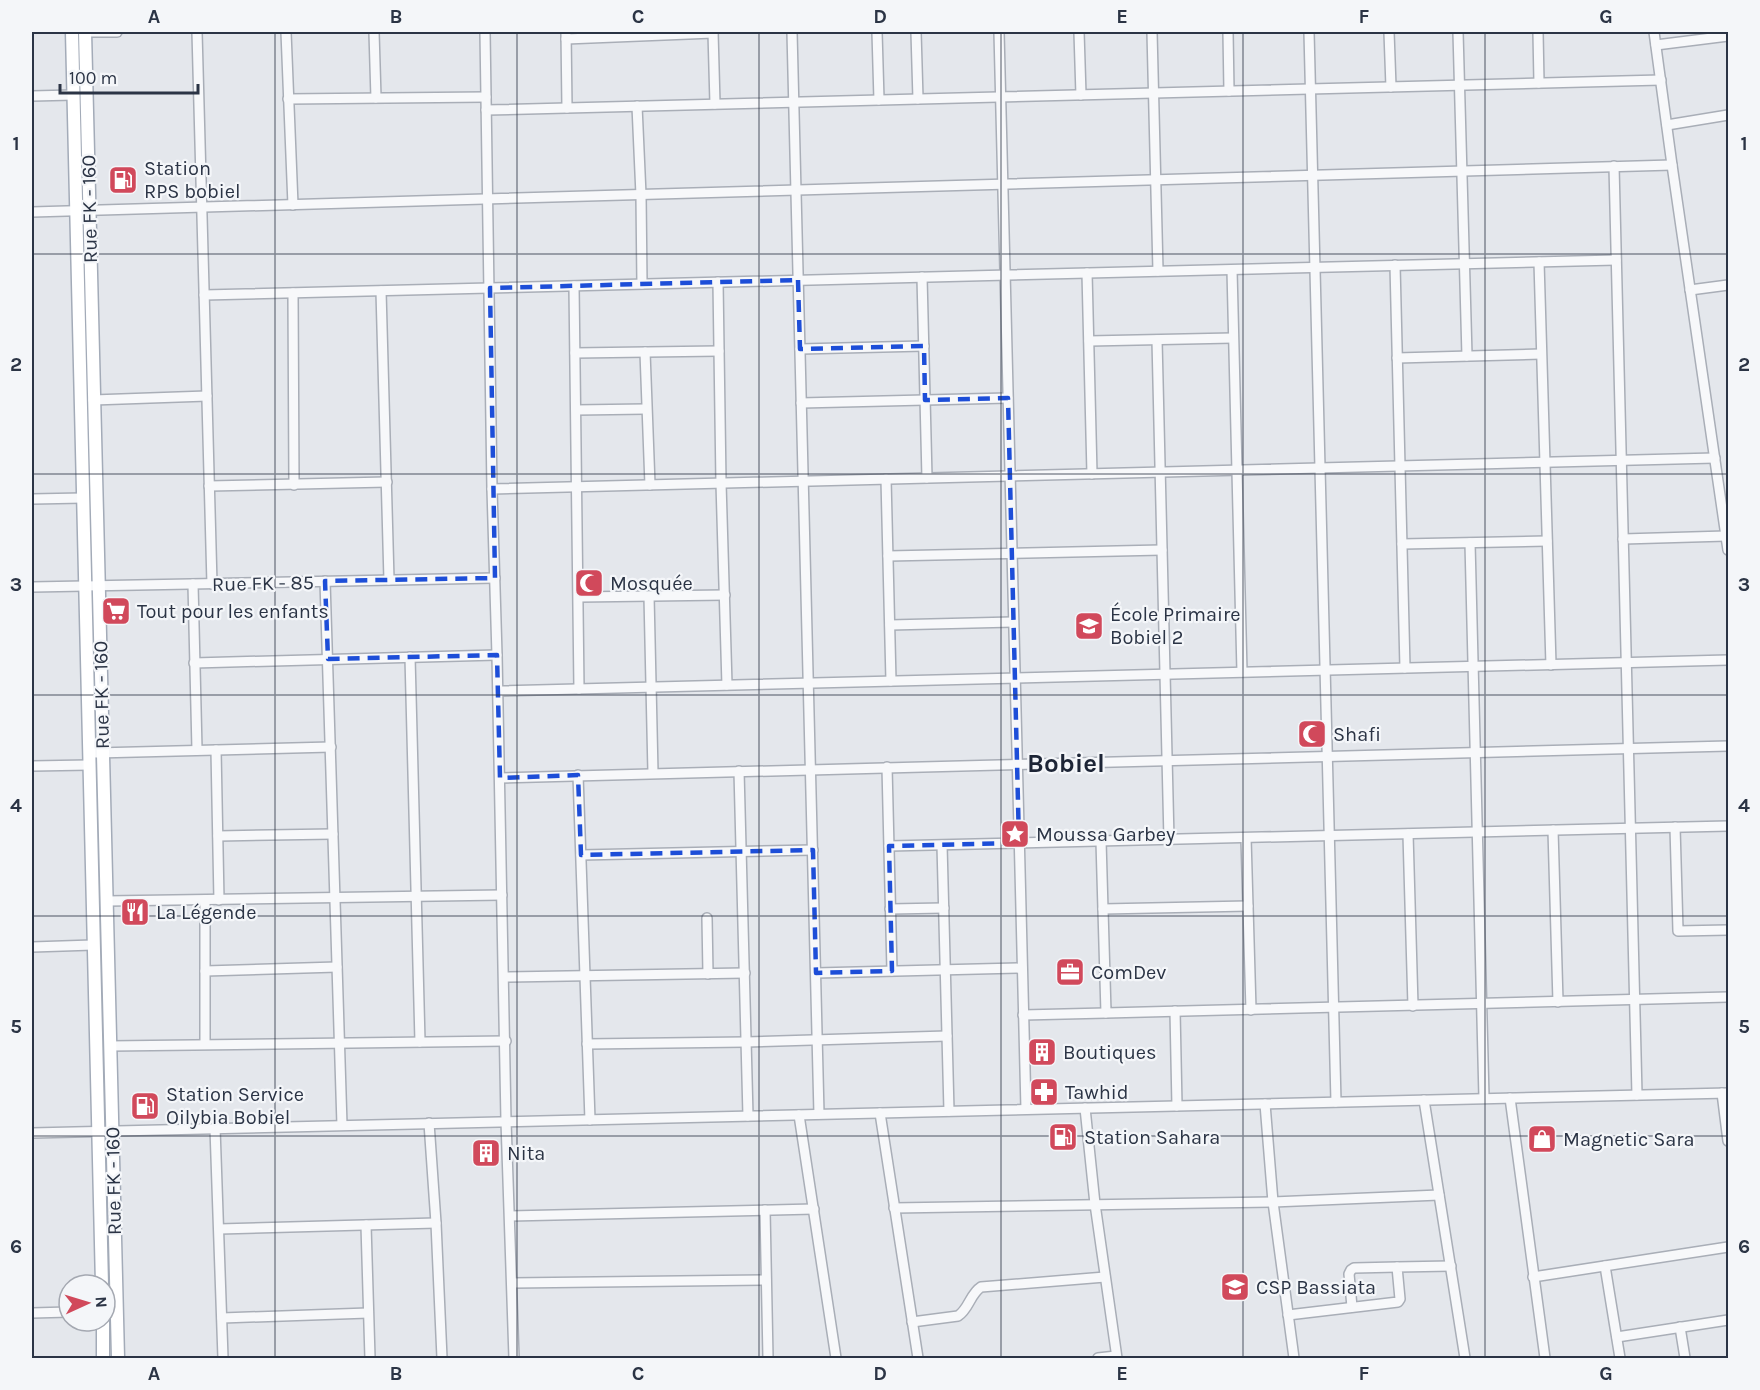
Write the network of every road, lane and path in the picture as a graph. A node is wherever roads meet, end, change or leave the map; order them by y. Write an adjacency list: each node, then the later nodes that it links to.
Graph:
1 (72, 32): 32 (main road, Rue FK - 160)
2 (85, 32): 3 (street); 59 (main road, Rue FK - 160)
3 (117, 32)
4 (197, 32): 58 (street)
5 (286, 32): 38 (street)
6 (374, 32): 37 (street)
7 (485, 32): 35 (street)
8 (713, 32): 21 (street); 42 (street)
9 (792, 32): 41 (street)
10 (877, 32): 40 (street)
11 (916, 32): 39 (street)
12 (999, 32): 36 (street)
13 (1079, 32): 33 (street)
14 (1152, 32): 31 (street)
15 (1228, 32): 30 (street)
16 (1309, 32): 29 (street)
17 (1389, 32): 28 (street)
18 (1458, 32): 27 (street)
19 (1538, 32): 26 (street)
20 (1654, 32): 24 (street)
21 (636, 34): 22 (street)
22 (566, 35): 44 (street)
23 (1728, 36): 24 (street)
24 (1656, 45): 25 (street)
25 (1661, 80): 26 (street); 47 (street)
26 (1539, 84): 27 (street)
27 (1460, 86): 28 (street); 50 (street)
28 (1391, 87): 29 (street)
29 (1311, 90): 30 (street); 51 (street)
30 (1229, 91): 31 (street)
31 (1154, 93): 33 (street); 52 (street)
32 (73, 95): 34 (street); 61 (main road, Rue FK - 160)
33 (1081, 95): 36 (street)
34 (32, 96)
35 (486, 97): 37 (street); 45 (street)
36 (1000, 97): 39 (street); 53 (street)
37 (376, 98): 38 (street)
38 (288, 99): 57 (street)
39 (918, 99): 40 (street)
40 (879, 100): 41 (street)
41 (794, 102): 42 (street); 54 (street)
42 (715, 104): 43 (street)
43 (637, 106): 44 (street); 55 (street)
44 (567, 108): 45 (street)
45 (486, 110): 56 (street)
46 (1728, 115): 47 (street)
47 (1667, 125): 48 (street)
48 (1672, 165): 49 (street); 78 (street)
49 (1614, 166): 50 (street); 62 (street)
50 (1462, 171): 51 (street); 64 (street)
51 (1313, 175): 52 (street); 66 (street)
52 (1156, 180): 53 (street); 68 (street)
53 (1002, 184): 54 (street); 70 (street)
54 (796, 190): 55 (street); 72 (street)
55 (641, 195): 56 (street); 74 (street)
56 (488, 200): 57 (street); 77 (street)
57 (293, 205): 58 (street)
58 (202, 208): 59 (street); 81 (street)
59 (89, 211): 61 (street); 95 (main road, Rue FK - 160)
60 (32, 212): 61 (street)
61 (76, 212): 119 (main road, Rue FK - 160)
62 (1616, 260): 63 (street); 101 (street)
63 (1539, 262): 64 (street); 90 (street)
64 (1464, 264): 65 (street); 91 (street)
65 (1395, 266): 66 (street); 92 (street)
66 (1315, 267): 67 (street); 104 (street)
67 (1232, 270): 68 (street); 82 (street)
68 (1158, 271): 69 (street)
69 (1087, 273): 70 (street); 84 (street)
70 (1005, 275): 71 (street); 94 (street)
71 (922, 277): 72 (street); 85 (street)
72 (798, 280): 73 (street); 86 (street)
73 (718, 282): 74 (street); 87 (street)
74 (642, 284): 76 (street)
75 (1728, 285): 78 (street)
76 (574, 286): 77 (street); 89 (street)
77 (490, 288): 79 (street); 118 (street)
78 (1690, 290): 100 (street)
79 (381, 291): 80 (street); 112 (street)
80 (293, 293): 81 (street); 114 (street)
81 (204, 295): 93 (street)
82 (1233, 338): 83 (street); 105 (street)
83 (1157, 340): 84 (street); 106 (street)
84 (1089, 341): 107 (street)
85 (924, 345): 86 (street); 96 (street)
86 (800, 349): 97 (street)
87 (719, 351): 88 (street); 113 (street)
88 (645, 352): 89 (street); 98 (street)
89 (575, 353): 99 (street)
90 (1541, 354): 91 (street); 102 (street)
91 (1467, 356): 92 (street)
92 (1397, 358): 103 (street)
93 (207, 396): 95 (street); 116 (street)
94 (1008, 398): 96 (street); 108 (street)
95 (93, 400): 137 (main road, Rue FK - 160)
96 (925, 400): 97 (street); 109 (street)
97 (801, 403): 111 (street)
98 (646, 409): 99 (street); 115 (street)
99 (576, 410): 117 (street)
100 (1715, 458): 101 (street); 121 (street)
101 (1622, 461): 102 (street); 123 (street)
102 (1545, 463): 103 (street); 124 (street)
103 (1400, 466): 104 (street); 126 (street)
104 (1320, 468): 105 (street); 153 (street)
105 (1237, 471): 106 (street); 154 (street)
106 (1160, 472): 107 (street); 127 (street)
107 (1092, 474): 108 (street)
108 (1010, 476): 109 (street); 129 (street)
109 (927, 478): 110 (street)
110 (886, 479): 111 (street); 130 (street)
111 (803, 481): 113 (street); 158 (street)
112 (387, 482): 114 (street); 132 (street)
113 (721, 483): 115 (street); 139 (street)
114 (294, 485): 116 (street)
115 (650, 485): 117 (street)
116 (209, 486): 135 (street)
117 (577, 487): 118 (street); 141 (street)
118 (492, 489): 131 (street)
119 (83, 498): 120 (street); 136 (main road, Rue FK - 160)
120 (32, 499)
121 (1726, 518): 122 (street)
122 (1726, 536): 123 (street); 128 (street)
123 (1623, 539): 149 (street)
124 (1547, 541): 125 (street); 150 (street)
125 (1470, 543): 126 (street); 151 (street)
126 (1402, 544): 152 (street)
127 (1162, 550): 129 (street); 155 (street)
128 (1728, 550)
129 (1012, 553): 130 (street); 142 (street)
130 (888, 556): 143 (street)
131 (495, 578): 132 (street, Rue FK - 85); 144 (street)
132 (389, 580): 133 (street, Rue FK - 85)
133 (325, 581): 135 (street, Rue FK - 85); 146 (street)
134 (193, 584): 135 (street, Rue FK - 85); 137 (street, Rue FK - 85); 148 (street)
135 (212, 584)
136 (85, 586): 137 (street, Rue FK - 85); 138 (street, Rue FK - 85); 171 (main road, Rue FK - 160)
137 (98, 586): 168 (main road, Rue FK - 160)
138 (32, 587)
139 (725, 594): 140 (street); 159 (street)
140 (649, 596): 141 (street); 160 (street)
141 (579, 597): 161 (street)
142 (1013, 622): 143 (street); 156 (street)
143 (890, 625): 157 (street)
144 (497, 655): 145 (street); 162 (street)
145 (410, 657): 146 (street); 200 (street)
146 (328, 659): 148 (street); 164 (street)
147 (1728, 660): 149 (street)
148 (194, 663): 166 (street)
149 (1627, 663): 150 (street); 165 (street)
150 (1551, 664): 151 (street)
151 (1473, 666): 152 (street); 169 (street)
152 (1405, 668): 153 (street)
153 (1325, 670): 154 (street); 170 (street)
154 (1242, 672): 155 (street)
155 (1165, 674): 156 (street); 172 (street)
156 (1015, 678): 157 (street); 173 (street)
157 (891, 681): 158 (street)
158 (808, 683): 159 (street); 176 (street)
159 (727, 685): 160 (street)
160 (651, 687): 161 (street); 178 (street)
161 (579, 688): 162 (street)
162 (498, 690): 180 (street)
163 (1728, 746): 165 (street)
164 (330, 747): 167 (street); 186 (street)
165 (1629, 748): 169 (street); 183 (street)
166 (197, 750): 167 (street); 168 (street)
167 (216, 750): 188 (street)
168 (102, 752): 171 (street); 204 (main road, Rue FK - 160)
169 (1475, 752): 170 (street); 185 (street)
170 (1328, 756): 172 (street); 189 (street)
171 (88, 759): 174 (street); 211 (main road, Rue FK - 160)
172 (1167, 760): 173 (street); 191 (street)
173 (1017, 764): 175 (street); 193 (street)
174 (32, 766)
175 (886, 767): 176 (street); 195 (street)
176 (811, 769): 177 (street); 196 (street)
177 (740, 771): 178 (street); 197 (street)
178 (653, 773): 179 (street)
179 (578, 775): 180 (street); 198 (street)
180 (500, 777): 199 (street)
181 (1728, 825): 182 (street)
182 (1675, 827): 183 (street); 210 (street)
183 (1631, 828): 184 (street); 224 (street)
184 (1553, 830): 185 (street); 225 (street)
185 (1477, 832): 187 (street); 226 (street)
186 (333, 834): 188 (street); 201 (street)
187 (1408, 834): 189 (street); 227 (street)
188 (218, 836): 203 (street)
189 (1329, 836): 190 (street); 228 (street)
190 (1246, 838): 191 (street); 205 (street)
191 (1169, 840): 192 (street)
192 (1101, 841): 193 (street); 208 (street)
193 (1019, 843): 194 (street); 214 (street)
194 (942, 845): 195 (street); 206 (street)
195 (889, 846): 207 (street)
196 (813, 850): 197 (street); 219 (street)
197 (742, 851): 198 (street); 218 (street)
198 (581, 855): 221 (street)
199 (502, 895): 200 (street); 222 (street)
200 (416, 897): 201 (street); 236 (street)
201 (335, 898): 203 (street); 213 (street)
202 (205, 900): 203 (street); 204 (street); 216 (street)
203 (219, 900)
204 (107, 902): 241 (main road, Rue FK - 160)
205 (1248, 906): 208 (street); 229 (street)
206 (944, 908): 207 (street); 215 (street)
207 (890, 909): 217 (street)
208 (1103, 909): 231 (street)
209 (706, 918): 220 (street)
210 (1728, 930)
211 (93, 945): 212 (street); 262 (main road, Rue FK - 160)
212 (32, 947)
213 (337, 967): 216 (street); 238 (street)
214 (1022, 968): 215 (street); 232 (street)
215 (946, 969): 217 (street); 233 (street)
216 (205, 971): 239 (street)
217 (892, 971): 219 (street)
218 (745, 973): 220 (street); 237 (street)
219 (816, 973): 234 (street)
220 (708, 974): 221 (street)
221 (585, 975): 222 (street); 240 (street)
222 (504, 977): 235 (street)
223 (1728, 997): 224 (street)
224 (1635, 1000): 225 (street); 243 (street)
225 (1558, 1002): 226 (street)
226 (1481, 1004): 227 (street); 244 (street)
227 (1413, 1006): 228 (street)
228 (1334, 1008): 229 (street); 247 (street)
229 (1251, 1010): 230 (street)
230 (1175, 1011): 231 (street); 249 (street)
231 (1106, 1013): 232 (street)
232 (1023, 1015): 251 (street)
233 (947, 1036): 234 (street); 252 (street)
234 (818, 1040): 237 (street); 255 (street)
235 (506, 1041): 236 (street); 258 (street)
236 (420, 1042): 238 (street)
237 (746, 1042): 240 (street); 256 (street)
238 (340, 1043): 239 (street); 260 (street)
239 (205, 1044): 241 (street)
240 (587, 1044): 257 (street)
241 (110, 1046): 263 (main road, Rue FK - 160)
242 (1725, 1093): 243 (street); 265 (street)
243 (1637, 1095): 245 (street)
244 (1484, 1098): 245 (street); 246 (street)
245 (1510, 1098): 282 (street)
246 (1424, 1100): 247 (street); 266 (street)
247 (1336, 1102): 248 (street)
248 (1265, 1104): 249 (street); 267 (street)
249 (1177, 1106): 250 (street)
250 (1085, 1108): 251 (street); 268 (street)
251 (1026, 1109): 252 (street)
252 (949, 1111): 253 (street)
253 (880, 1113): 255 (street); 269 (street)
254 (800, 1114): 255 (street); 256 (street); 270 (street)
255 (819, 1114)
256 (748, 1116): 257 (street)
257 (590, 1119): 258 (street)
258 (506, 1121): 259 (street); 272 (street)
259 (429, 1123): 260 (street); 273 (street)
260 (342, 1125): 261 (street)
261 (215, 1128): 263 (street); 275 (street)
262 (98, 1131): 263 (street); 264 (street); 280 (main road, Rue FK - 160)
263 (112, 1131): 298 (main road, Rue FK - 160)
264 (32, 1133)
265 (1728, 1141)
266 (1439, 1195): 267 (street); 277 (street)
267 (1273, 1202): 268 (street); 289 (street)
268 (1095, 1204): 269 (street); 281 (street)
269 (894, 1208): 292 (street)
270 (814, 1209): 271 (street); 304 (street)
271 (765, 1210): 272 (street); 283 (street)
272 (510, 1216): 284 (street)
273 (436, 1223): 274 (street); 301 (street)
274 (366, 1225): 275 (street); 288 (street)
275 (219, 1228): 290 (street)
276 (1728, 1247): 278 (street)
277 (1451, 1266): 279 (street); 308 (street)
278 (1605, 1266): 282 (street); 295 (street)
279 (1397, 1267): 285 (street); 285 (street)
280 (102, 1273)
281 (1105, 1277): 292 (street); 296 (street)
282 (1533, 1277): 309 (street)
283 (766, 1280): 284 (street); 303 (street)
284 (512, 1283): 302 (street)
285 (1352, 1307): 289 (street)
286 (57, 1312): 287 (street)
287 (32, 1313)
288 (368, 1314): 290 (street); 300 (street)
289 (1288, 1315): 307 (street)
290 (222, 1318): 299 (street)
291 (1728, 1320): 293 (street)
292 (912, 1322): 305 (street)
293 (1680, 1328): 295 (street); 311 (street)
294 (103, 1333): 297 (main road)
295 (1617, 1337): 310 (street)
296 (1116, 1357): 306 (street)
297 (103, 1359)
298 (118, 1359)
299 (223, 1359)
300 (369, 1359)
301 (442, 1359)
302 (514, 1359)
303 (768, 1359)
304 (836, 1359)
305 (918, 1359)
306 (1098, 1359)
307 (1294, 1359)
308 (1465, 1359)
309 (1545, 1359)
310 (1620, 1359)
311 (1685, 1359)

